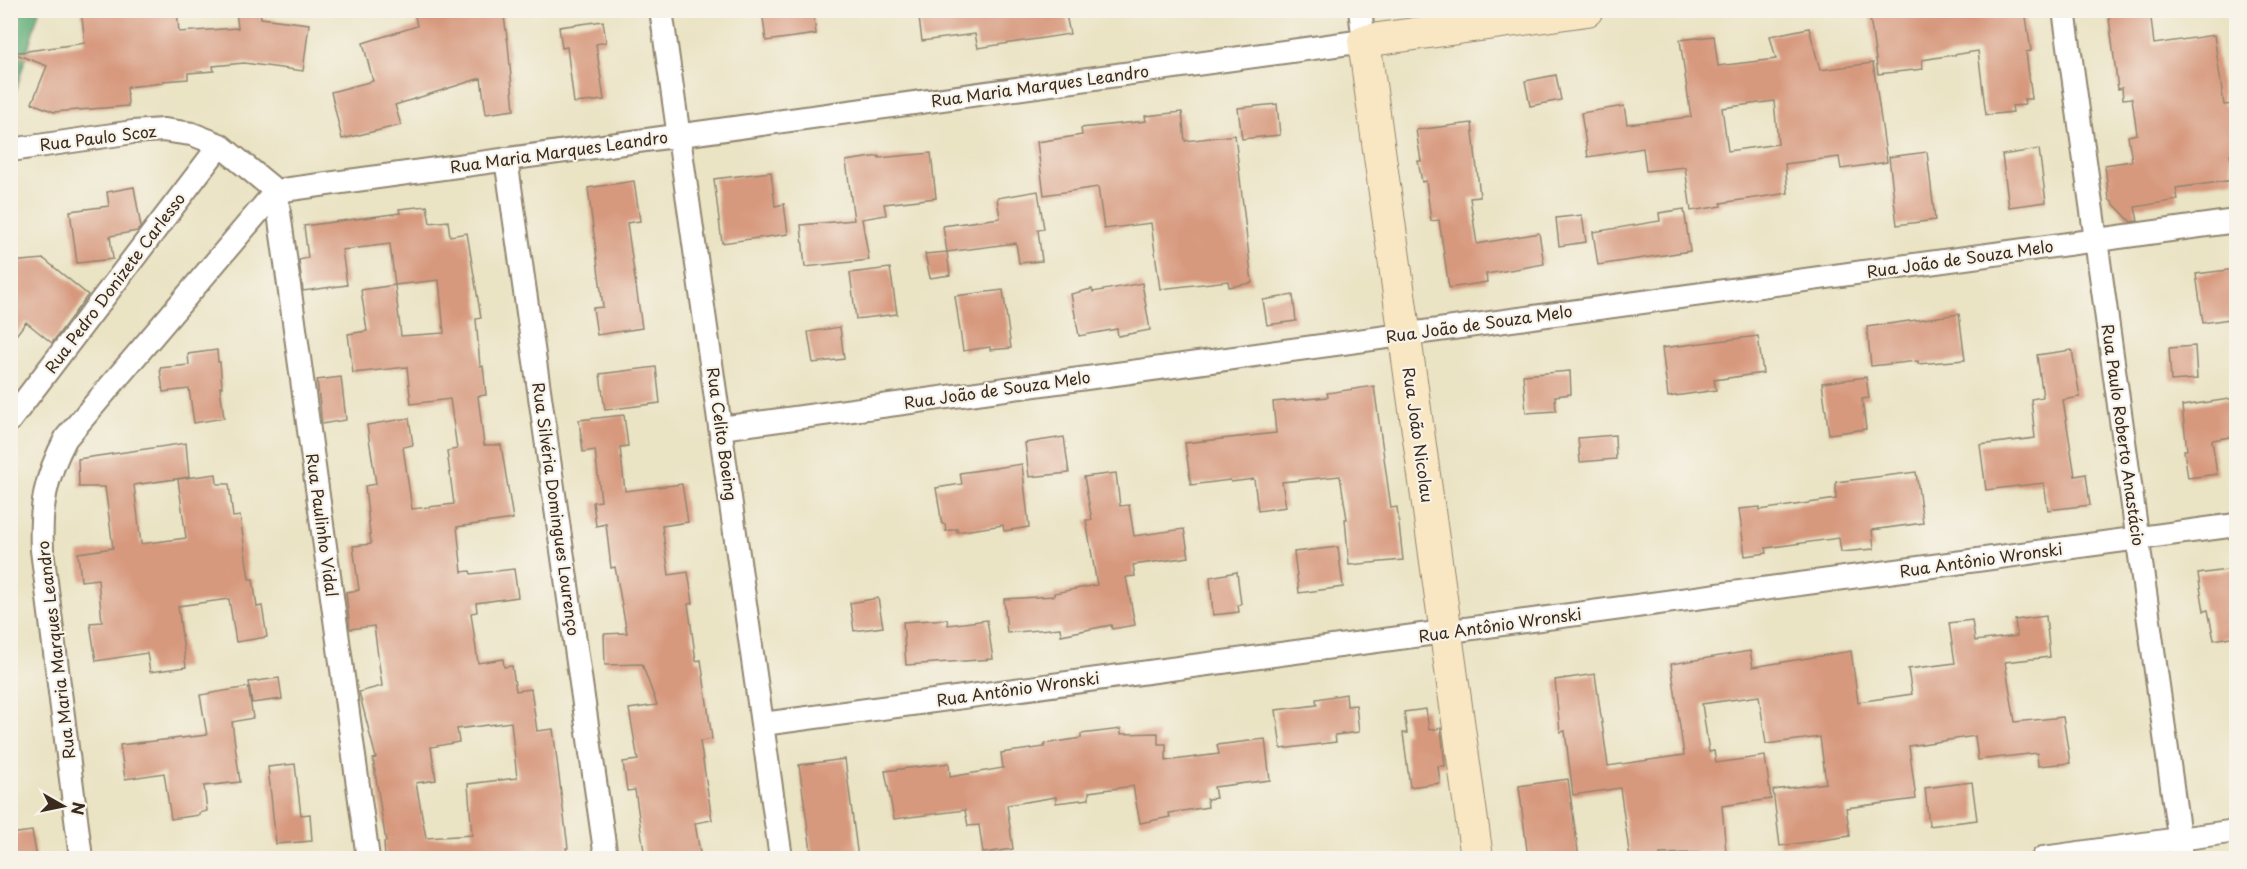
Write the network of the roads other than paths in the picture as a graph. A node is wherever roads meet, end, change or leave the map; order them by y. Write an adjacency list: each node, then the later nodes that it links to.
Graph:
1 (662, 10): 6 (street, Rua Celito Boeing)
2 (1360, 10): 5 (street, Rua João Nicolau)
3 (1587, 10): 5 (street, Rua Maria Marques Leandro)
4 (2064, 10): 12 (street, Rua Paulo Roberto Anastácio)
5 (1364, 41): 6 (street, Rua Maria Marques Leandro); 13 (street, Rua João Nicolau)
6 (679, 135): 9 (street, Rua Maria Marques Leandro); 15 (street, Rua Celito Boeing)
7 (220, 145): 8 (street, Rua Paulo Scoz); 10 (street, Rua Paulo Scoz); 14 (street, Rua Pedro Donizete Carlesso)
8 (11, 150)
9 (507, 159): 10 (street, Rua Maria Marques Leandro); 24 (street, Rua Silvéria Domingues Lourenço)
10 (276, 191): 22 (street, Rua Maria Marques Leandro); 23 (street, Rua Paulinho Vidal)
11 (2236, 221): 12 (street, Rua João de Souza Melo)
12 (2096, 240): 13 (street, Rua João de Souza Melo); 17 (street, Rua Paulo Roberto Anastácio)
13 (1404, 334): 15 (street, Rua João de Souza Melo); 18 (street, Rua João Nicolau)
14 (10, 420)
15 (721, 428): 19 (street, Rua Celito Boeing)
16 (2236, 525): 17 (street, Rua Antônio Wronski)
17 (2137, 539): 18 (street, Rua Antônio Wronski); 21 (street, Rua Paulo Roberto Anastácio)
18 (1446, 632): 19 (street, Rua Antônio Wronski); 26 (street, Rua João Nicolau)
19 (763, 724): 25 (street, Rua Celito Boeing)
20 (2236, 831): 21 (street)
21 (2180, 849): 27 (street)
22 (81, 858)
23 (368, 858)
24 (606, 858)
25 (782, 858)
26 (1477, 858)
27 (2043, 858)

